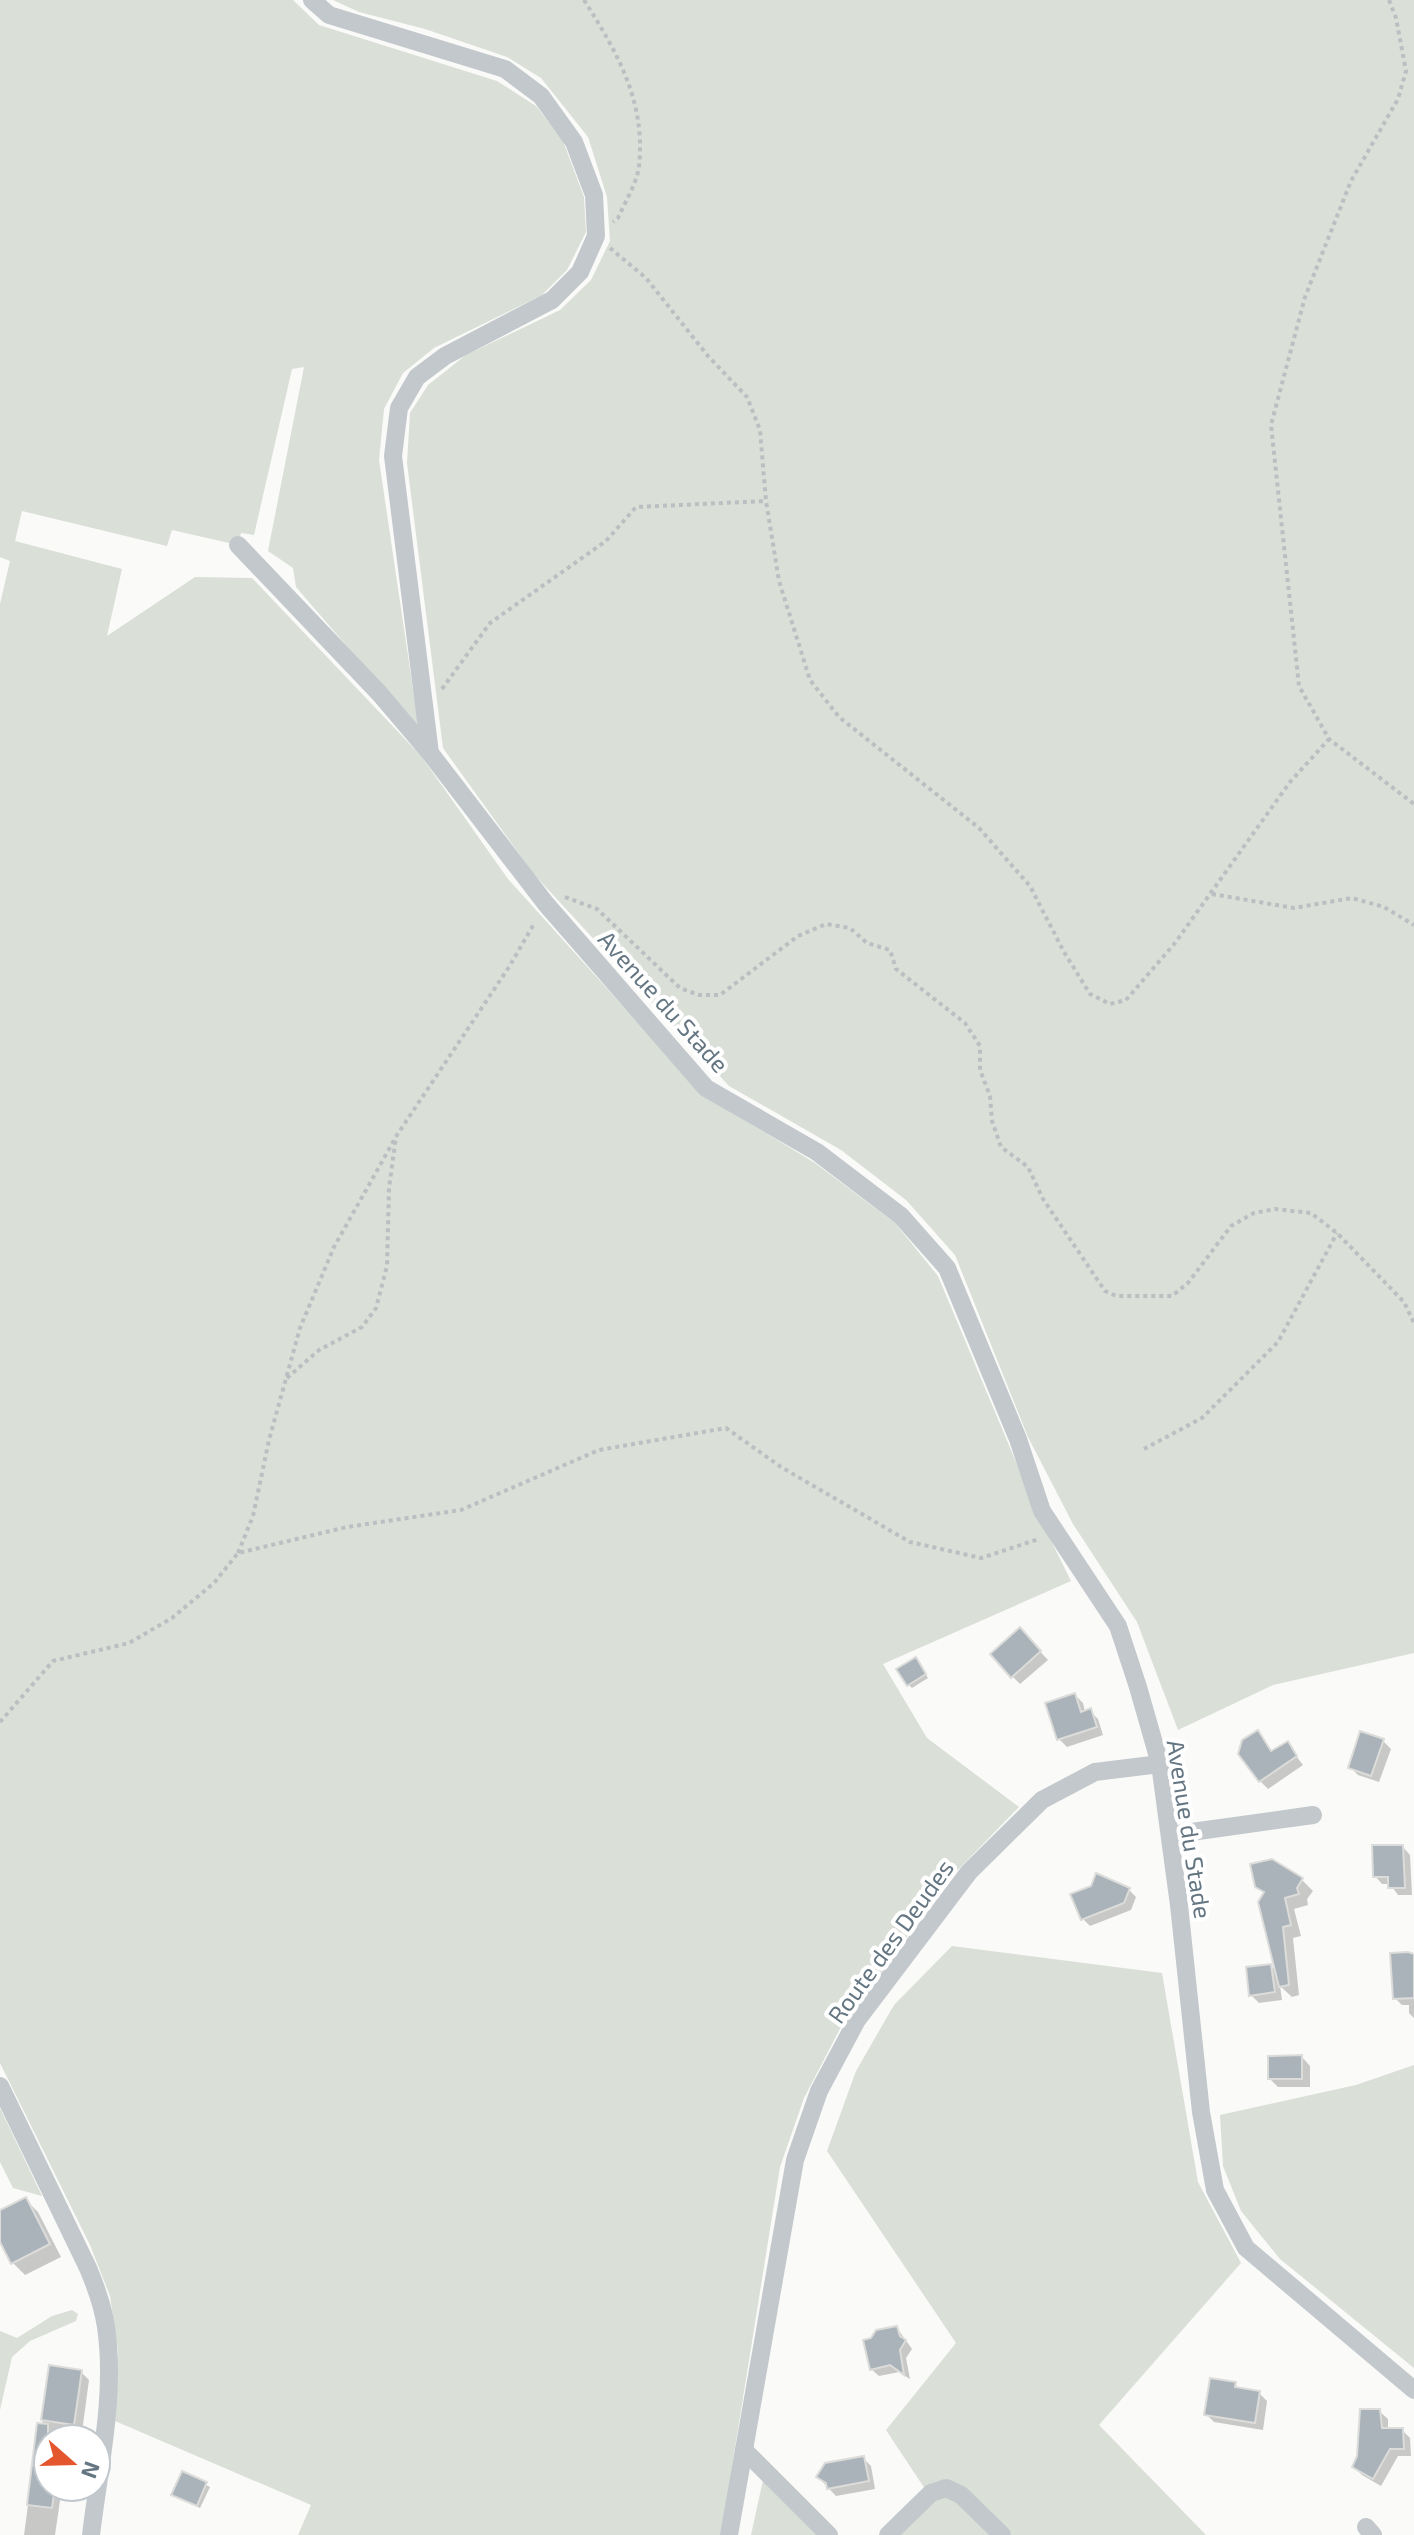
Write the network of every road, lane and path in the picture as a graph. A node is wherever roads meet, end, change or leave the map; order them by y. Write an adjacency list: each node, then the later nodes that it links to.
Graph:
1 (312, 0): 4 (street, Avenue du Stade)
2 (584, 0): 4 (path)
3 (1389, 0): 8 (path)
4 (596, 236): 5 (path); 7 (street, Avenue du Stade)
5 (766, 501): 7 (path); 11 (path)
6 (238, 545): 9 (street)
7 (423, 701): 9 (street, Avenue du Stade)
8 (1329, 739): 10 (path); 11 (path)
9 (430, 753): 12 (street, Avenue du Stade)
10 (1414, 804)
11 (1212, 894): 13 (path)
12 (546, 904): 14 (path); 15 (path); 19 (street, Avenue du Stade)
13 (1414, 925)
14 (397, 1135): 17 (path); 17 (path)
15 (1337, 1233): 16 (path); 18 (path)
16 (1414, 1323)
17 (285, 1380): 20 (path)
18 (1144, 1449)
19 (1057, 1533): 20 (path); 22 (street, Avenue du Stade)
20 (238, 1553): 21 (path)
21 (0, 1722)
22 (1160, 1764): 24 (street, Avenue du Stade); 27 (street, Route des Deudes)
23 (1313, 1815): 24 (street)
24 (1170, 1835): 26 (street, Avenue du Stade)
25 (0, 2086): 28 (street)
26 (1414, 2390)
27 (744, 2450): 29 (street, Route des Deudes); 30 (street)
28 (91, 2535)
29 (729, 2535)
30 (829, 2535)
31 (888, 2535): 32 (street)
32 (1002, 2535)

